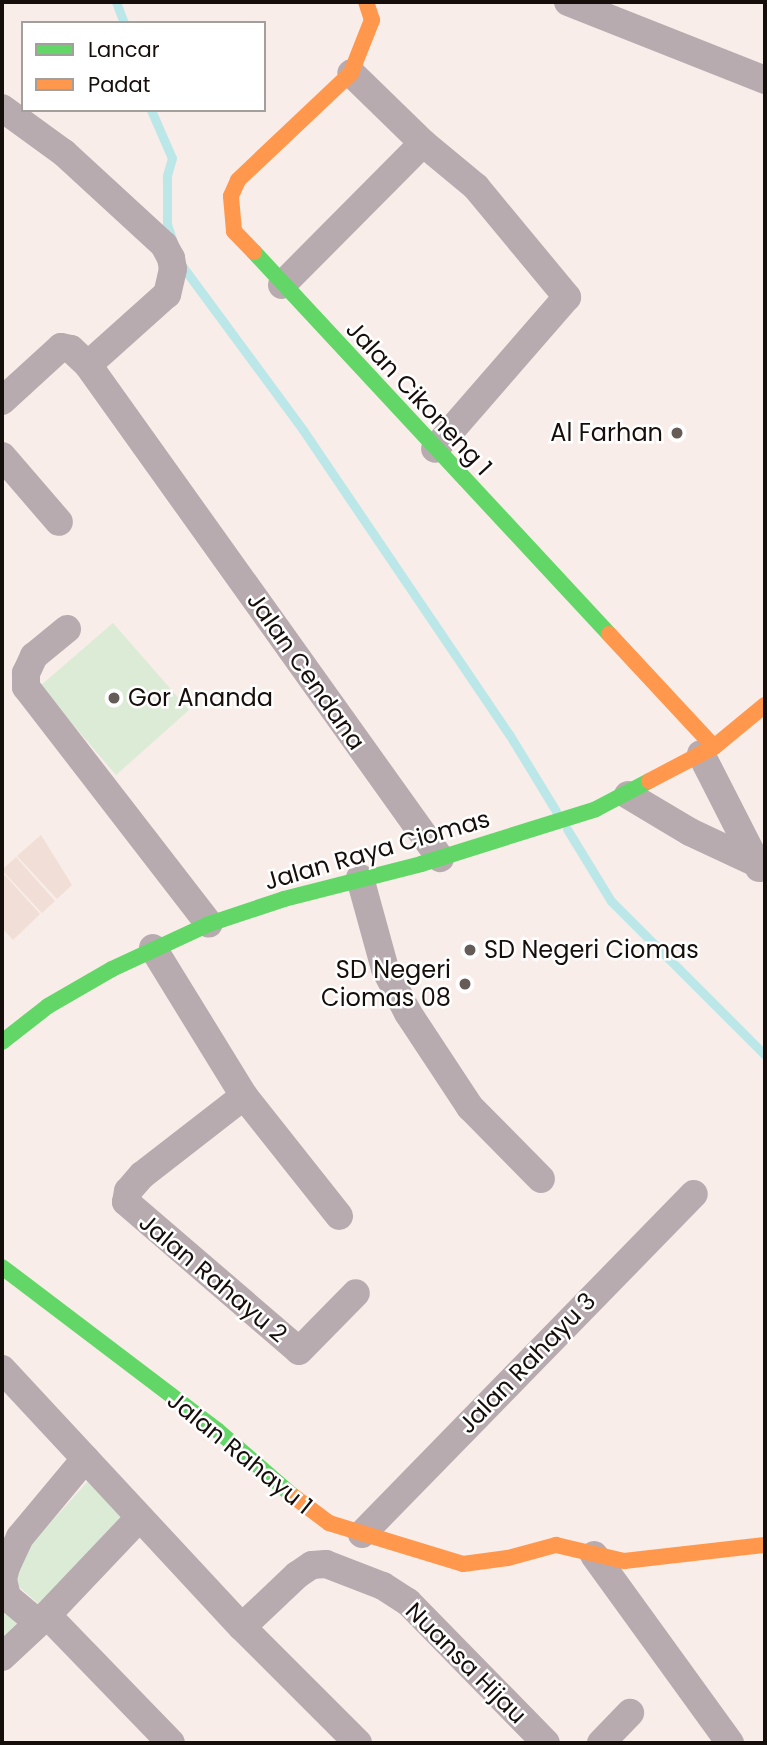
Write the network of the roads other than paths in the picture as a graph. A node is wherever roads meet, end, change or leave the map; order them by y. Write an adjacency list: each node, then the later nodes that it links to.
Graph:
1 (366, 2): 3 (street)
2 (568, 2): 4 (street)
3 (351, 73): 6 (street); 7 (street, Jalan Cikoneng 1)
4 (765, 80)
5 (2, 108): 8 (street)
6 (423, 143): 7 (street); 10 (street)
7 (282, 285): 10 (street, Jalan Cikoneng 1)
8 (88, 365): 9 (street); 17 (street, Jalan Cendana)
9 (2, 401)
10 (435, 449): 15 (street, Jalan Cikoneng 1)
11 (2, 456): 12 (street)
12 (59, 522)
13 (66, 629): 20 (street)
14 (765, 705): 15 (street, Jalan Raya Ciomas)
15 (708, 750): 16 (street, Jalan Raya Ciomas); 18 (street)
16 (628, 794): 17 (street, Jalan Raya Ciomas); 18 (street)
17 (440, 858): 19 (street, Jalan Raya Ciomas)
18 (760, 869)
19 (360, 878): 20 (street, Jalan Raya Ciomas); 24 (street)
20 (209, 924): 21 (street, Jalan Raya Ciomas)
21 (153, 948): 22 (street, Jalan Raya Ciomas); 23 (street)
22 (2, 1042)
23 (244, 1096): 26 (street); 28 (street, Jalan Rahayu 2)
24 (541, 1179)
25 (694, 1194): 32 (street, Jalan Rahayu 3)
26 (339, 1216)
27 (2, 1267): 32 (street, Jalan Rahayu 1)
28 (356, 1293)
29 (2, 1369): 30 (street)
30 (85, 1459): 31 (street); 35 (street)
31 (139, 1518): 35 (street); 36 (street)
32 (362, 1534): 34 (street, Jalan Rahayu 1)
33 (765, 1545): 34 (street, Jalan Rahayu 1)
34 (594, 1555): 43 (street)
35 (42, 1618): 37 (street); 39 (street)
36 (242, 1627): 40 (street); 41 (street, Nuansa Hijau)
37 (2, 1657)
38 (630, 1713): 42 (street)
39 (171, 1743)
40 (358, 1743)
41 (546, 1743)
42 (601, 1743)
43 (730, 1743)

